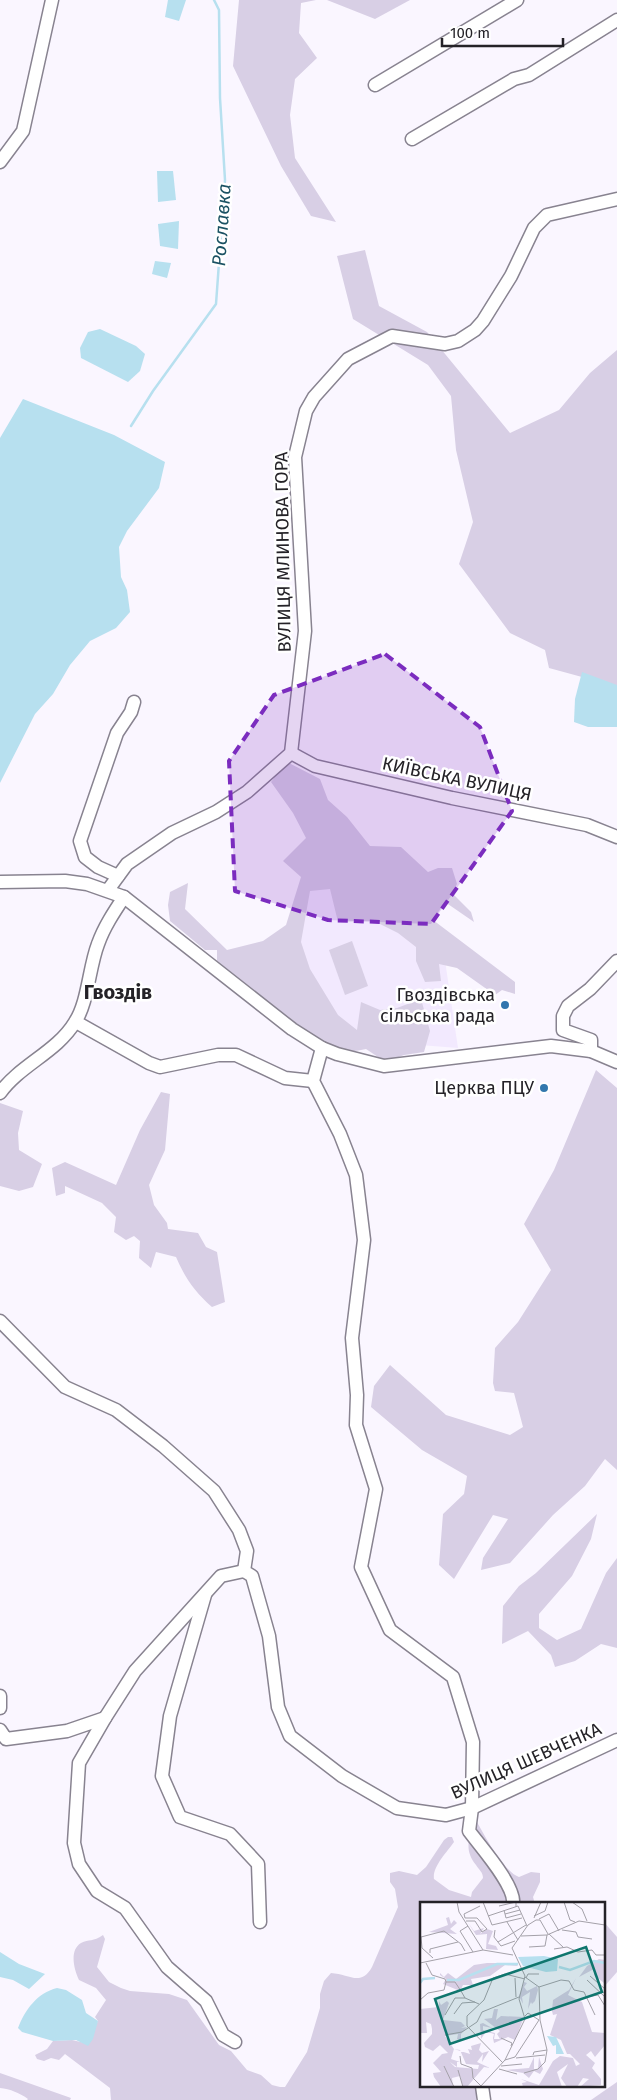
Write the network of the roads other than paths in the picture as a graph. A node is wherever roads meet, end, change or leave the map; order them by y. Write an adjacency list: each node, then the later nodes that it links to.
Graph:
1 (52, 0): 6 (street)
2 (518, 0): 4 (street)
3 (617, 20): 5 (street)
4 (375, 85)
5 (412, 139)
6 (0, 162)
7 (617, 199): 9 (street, ВУЛИЦЯ МЛИНОВА ГОРА)
8 (134, 702): 11 (street)
9 (291, 753): 10 (street, КИЇВСЬКА ВУЛИЦЯ); 11 (street)
10 (617, 837)
11 (118, 876): 13 (street)
12 (0, 882): 13 (street)
13 (108, 890): 14 (street)
14 (124, 897): 16 (street); 17 (street)
15 (617, 961): 18 (street)
16 (76, 1022): 20 (street); 21 (street)
17 (322, 1048): 18 (street); 20 (street)
18 (591, 1050): 19 (street)
19 (617, 1062)
20 (313, 1082): 30 (street)
21 (0, 1093)
22 (0, 1321): 23 (street)
23 (244, 1571): 24 (street); 30 (street, ВУЛИЦЯ ШЕВЧЕНКА)
24 (206, 1592): 27 (street); 32 (street)
25 (0, 1696): 26 (street)
26 (0, 1708)
27 (105, 1718): 28 (street); 33 (street)
28 (2, 1737)
29 (617, 1740): 30 (street, ВУЛИЦЯ ШЕВЧЕНКА)
30 (472, 1808): 31 (street)
31 (513, 1902)
32 (260, 1922)
33 (235, 2042)

